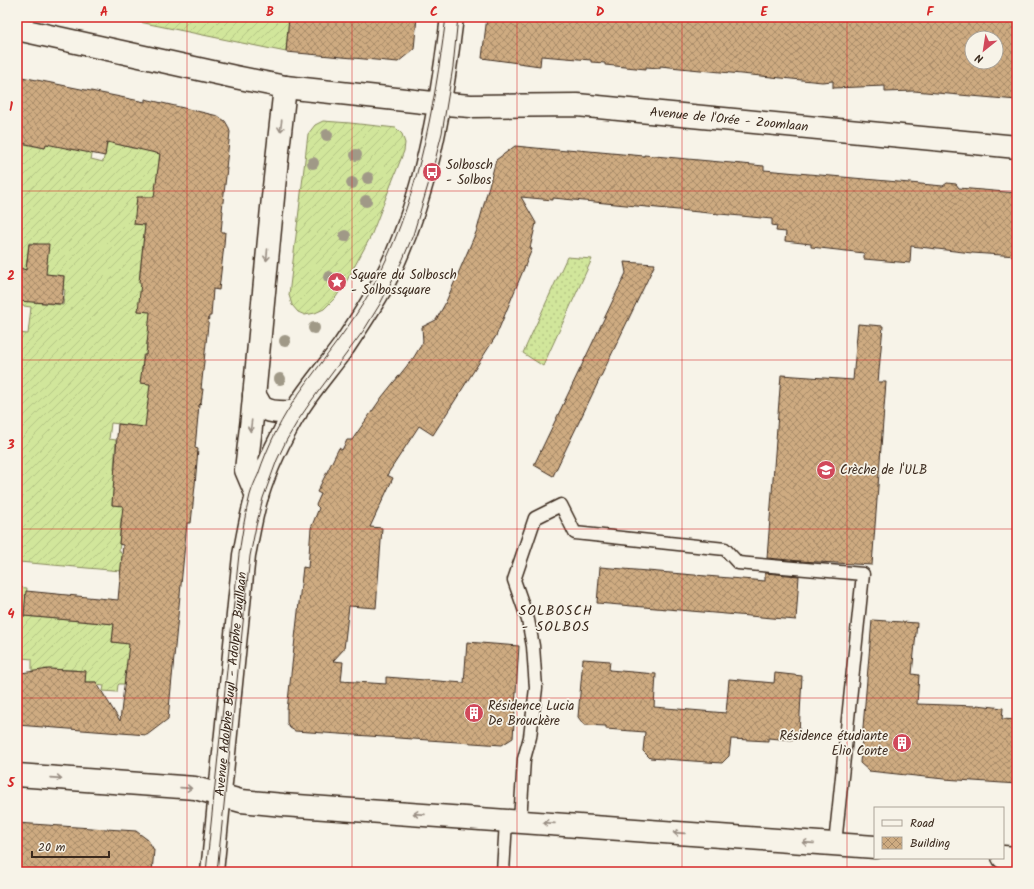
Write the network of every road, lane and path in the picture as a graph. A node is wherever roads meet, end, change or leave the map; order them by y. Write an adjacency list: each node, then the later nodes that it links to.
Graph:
1 (452, 17): 4 (street)
2 (17, 29): 3 (street)
3 (285, 87): 4 (street); 6 (street, one-way to 6)
4 (440, 103): 5 (street, Avenue de l'Orée - Zoomlaan); 7 (street)
5 (1017, 147)
6 (254, 395): 7 (street); 8 (street, one-way to 8)
7 (296, 412): 8 (street)
8 (257, 496): 10 (street, Avenue Adolphe Buyl - Adolphe Buyllaan)
9 (17, 775): 10 (street, one-way to 10)
10 (220, 795): 11 (street, one-way to 10); 16 (street, Avenue Adolphe Buyl - Adolphe Buyllaan)
11 (513, 821): 12 (street, one-way to 11); 12 (lane); 17 (lane)
12 (834, 844): 13 (street)
13 (874, 847)
14 (1004, 857): 15 (street)
15 (1017, 858)
16 (212, 872)
17 (503, 872)

